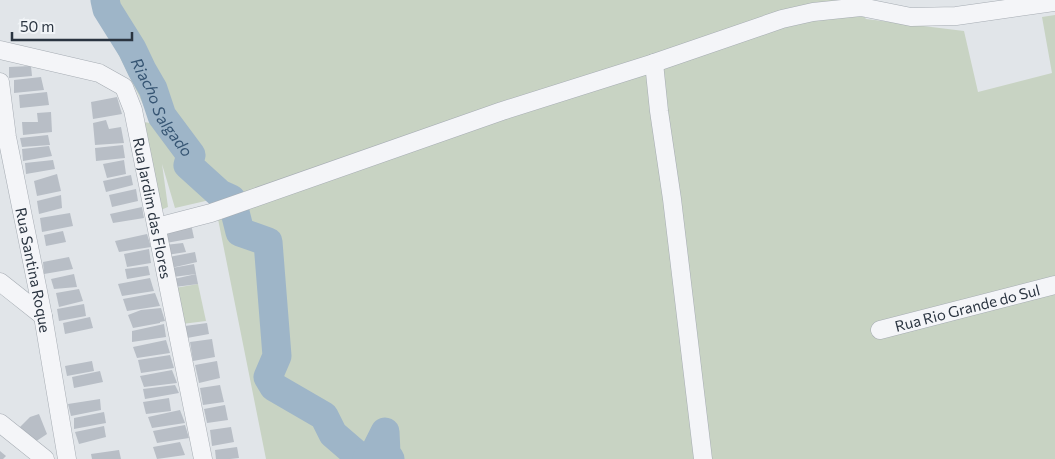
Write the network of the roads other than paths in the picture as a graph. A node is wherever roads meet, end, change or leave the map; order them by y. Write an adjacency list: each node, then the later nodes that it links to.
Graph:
1 (1050, 2): 2 (street)
2 (861, 3): 4 (street)
3 (0, 50): 7 (street, Rua Jardim das Flores)
4 (654, 63): 7 (street); 16 (street)
5 (0, 82): 6 (street, Rua Santina Roque)
6 (4, 136): 10 (street, Rua Santina Roque)
7 (157, 227): 15 (street, Rua Jardim das Flores)
8 (0, 282): 10 (street)
9 (1055, 285): 11 (street, Rua Rio Grande do Sul)
10 (43, 316): 14 (street, Rua Santina Roque)
11 (880, 330)
12 (0, 423): 13 (street)
13 (45, 459)
14 (68, 459)
15 (203, 459)
16 (702, 459)

